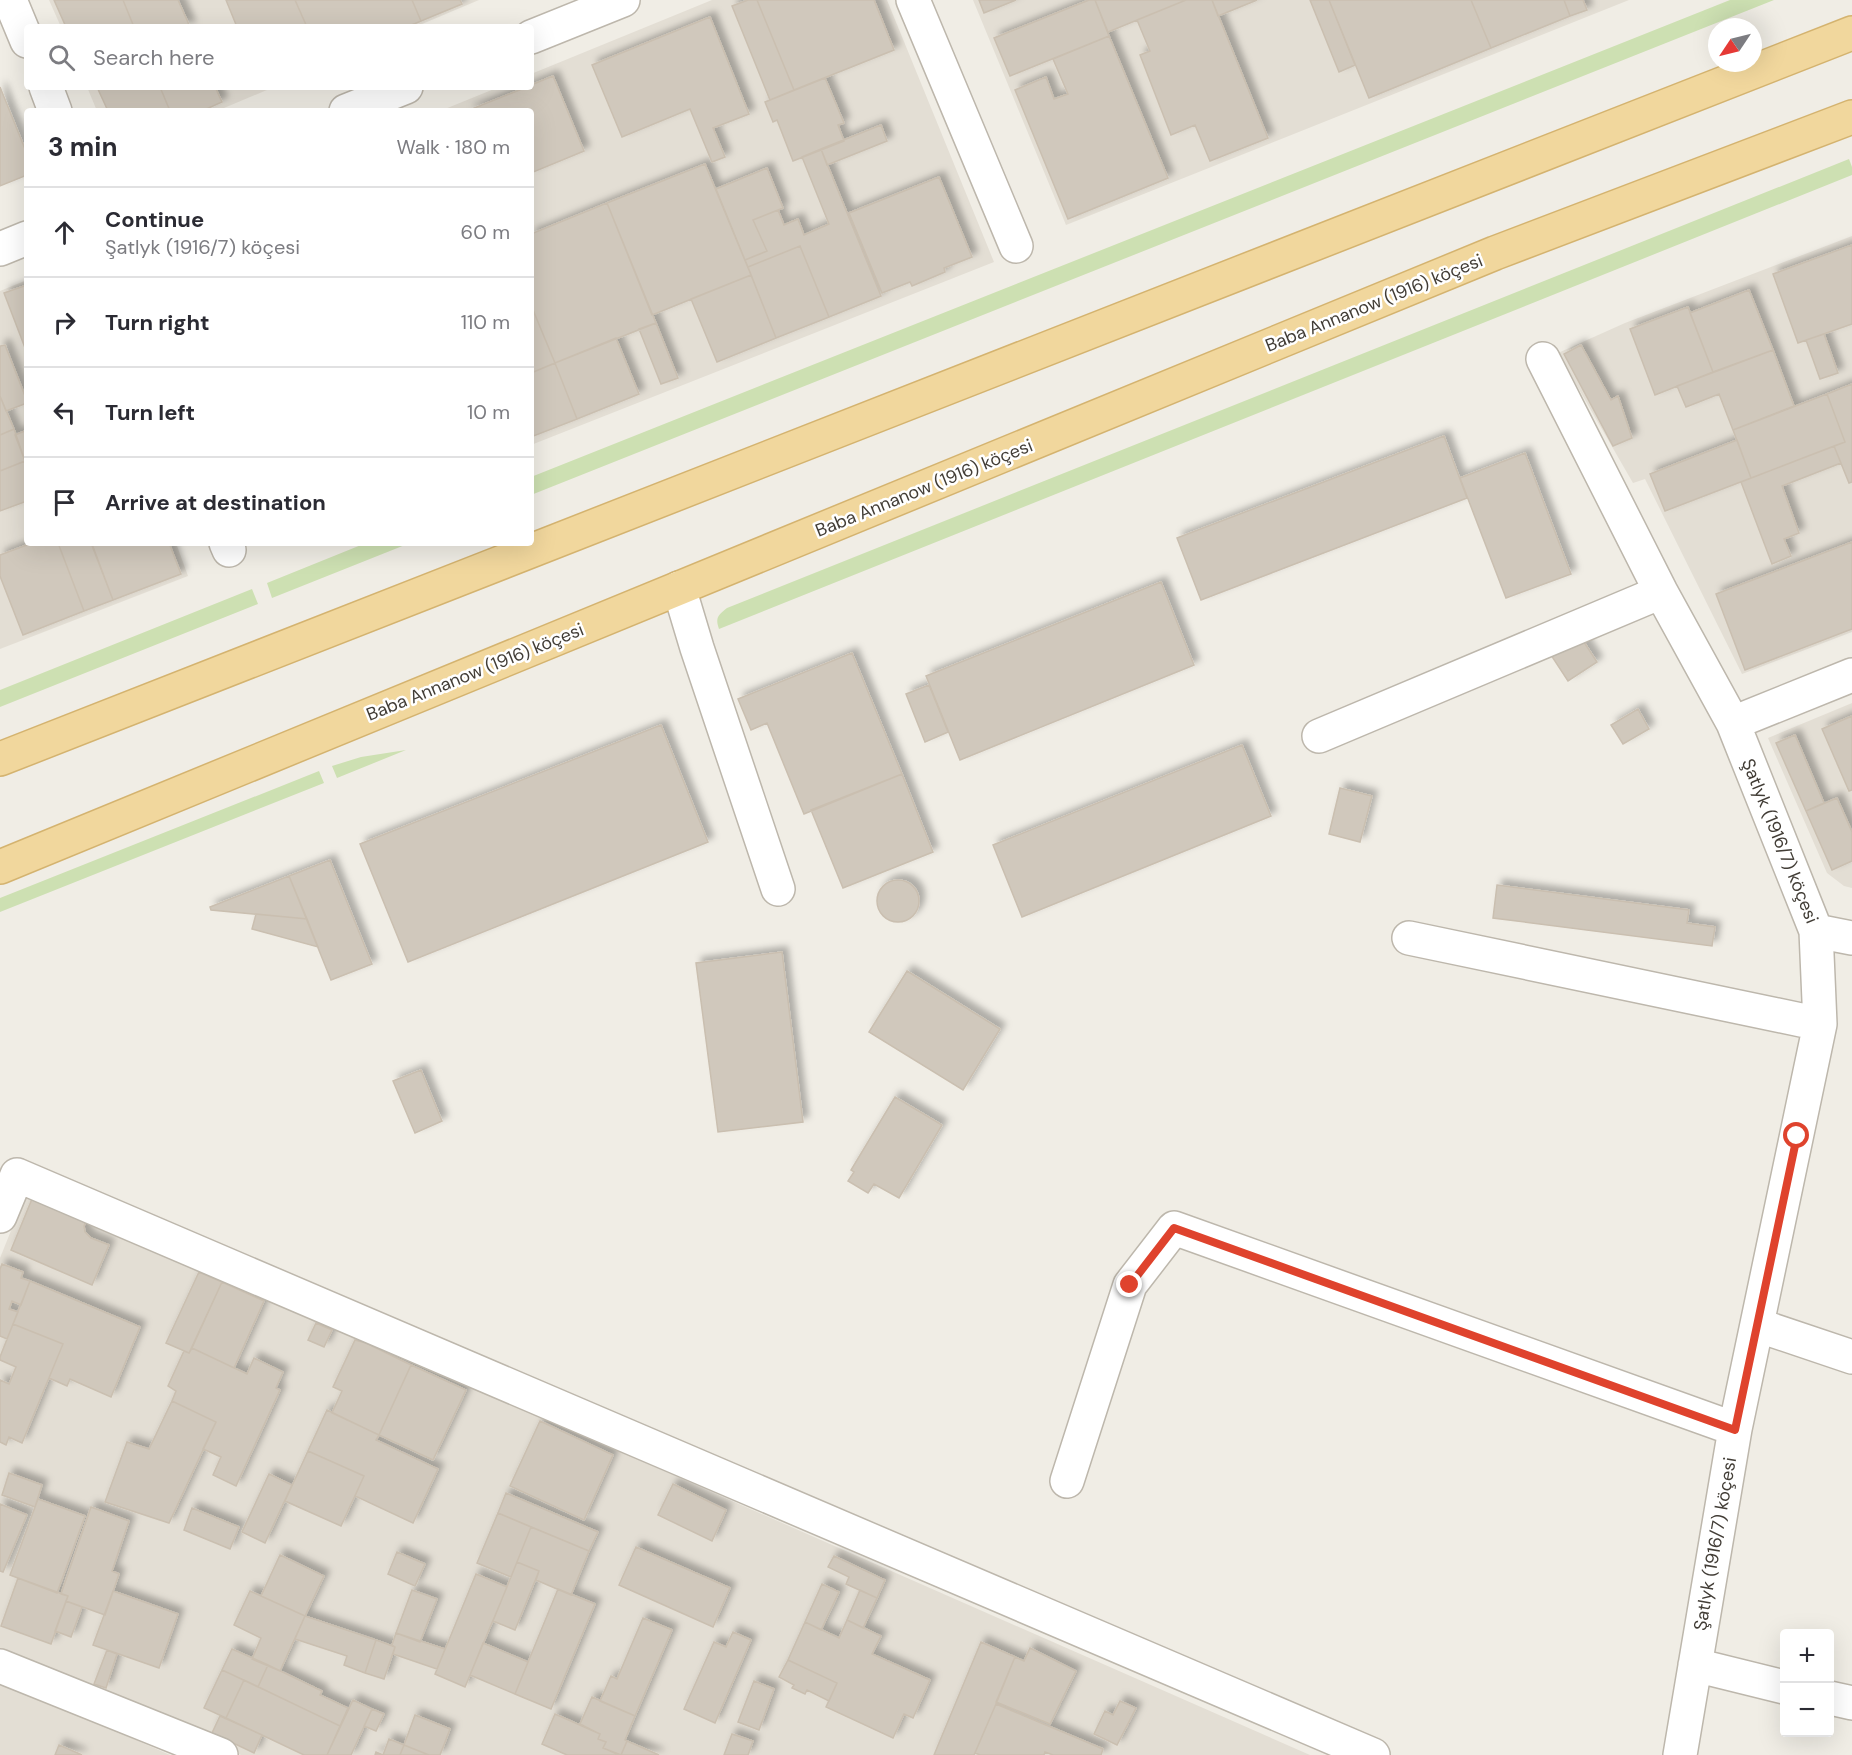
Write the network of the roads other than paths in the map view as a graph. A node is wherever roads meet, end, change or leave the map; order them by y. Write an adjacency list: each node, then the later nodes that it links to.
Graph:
1 (10, 0): 5 (street)
2 (623, 0): 6 (street)
3 (913, 0): 13 (street)
4 (1852, 33): 21 (main road)
5 (24, 34)
6 (534, 36)
7 (47, 90): 9 (street)
8 (398, 90): 10 (street)
9 (54, 108)
10 (354, 108)
11 (1852, 117): 16 (main road, Baba Annanow (1916) köçesi)
12 (24, 239): 14 (street)
13 (1016, 246)
14 (0, 249)
15 (1543, 359): 17 (street, Şatlyk (1916/7) köçesi)
16 (679, 588): 22 (main road, Baba Annanow (1916) köçesi); 23 (street)
17 (1661, 592): 19 (street, Şatlyk (1916/7) köçesi); 20 (street)
18 (1852, 675): 19 (street)
19 (1733, 723): 24 (street, Şatlyk (1916/7) köçesi)
20 (1319, 736)
21 (0, 759)
22 (0, 867)
23 (778, 889)
24 (1816, 931): 26 (street); 27 (street, Şatlyk (1916/7) köçesi)
25 (1409, 938): 27 (street)
26 (1852, 938)
27 (1820, 1024): 29 (street, Şatlyk (1916/7) köçesi)
28 (0, 1216): 39 (street)
29 (1757, 1325): 30 (street); 31 (street, Şatlyk (1916/7) köçesi)
30 (1852, 1357)
31 (1735, 1430): 32 (street); 33 (street, Şatlyk (1916/7) köçesi)
32 (1067, 1481)
33 (1695, 1665): 35 (street); 40 (street, Şatlyk (1916/7) köçesi)
34 (0, 1666): 38 (street)
35 (1780, 1686)
36 (1834, 1699): 37 (street)
37 (1852, 1703)
38 (221, 1755)
39 (1373, 1755)
40 (1680, 1755)

